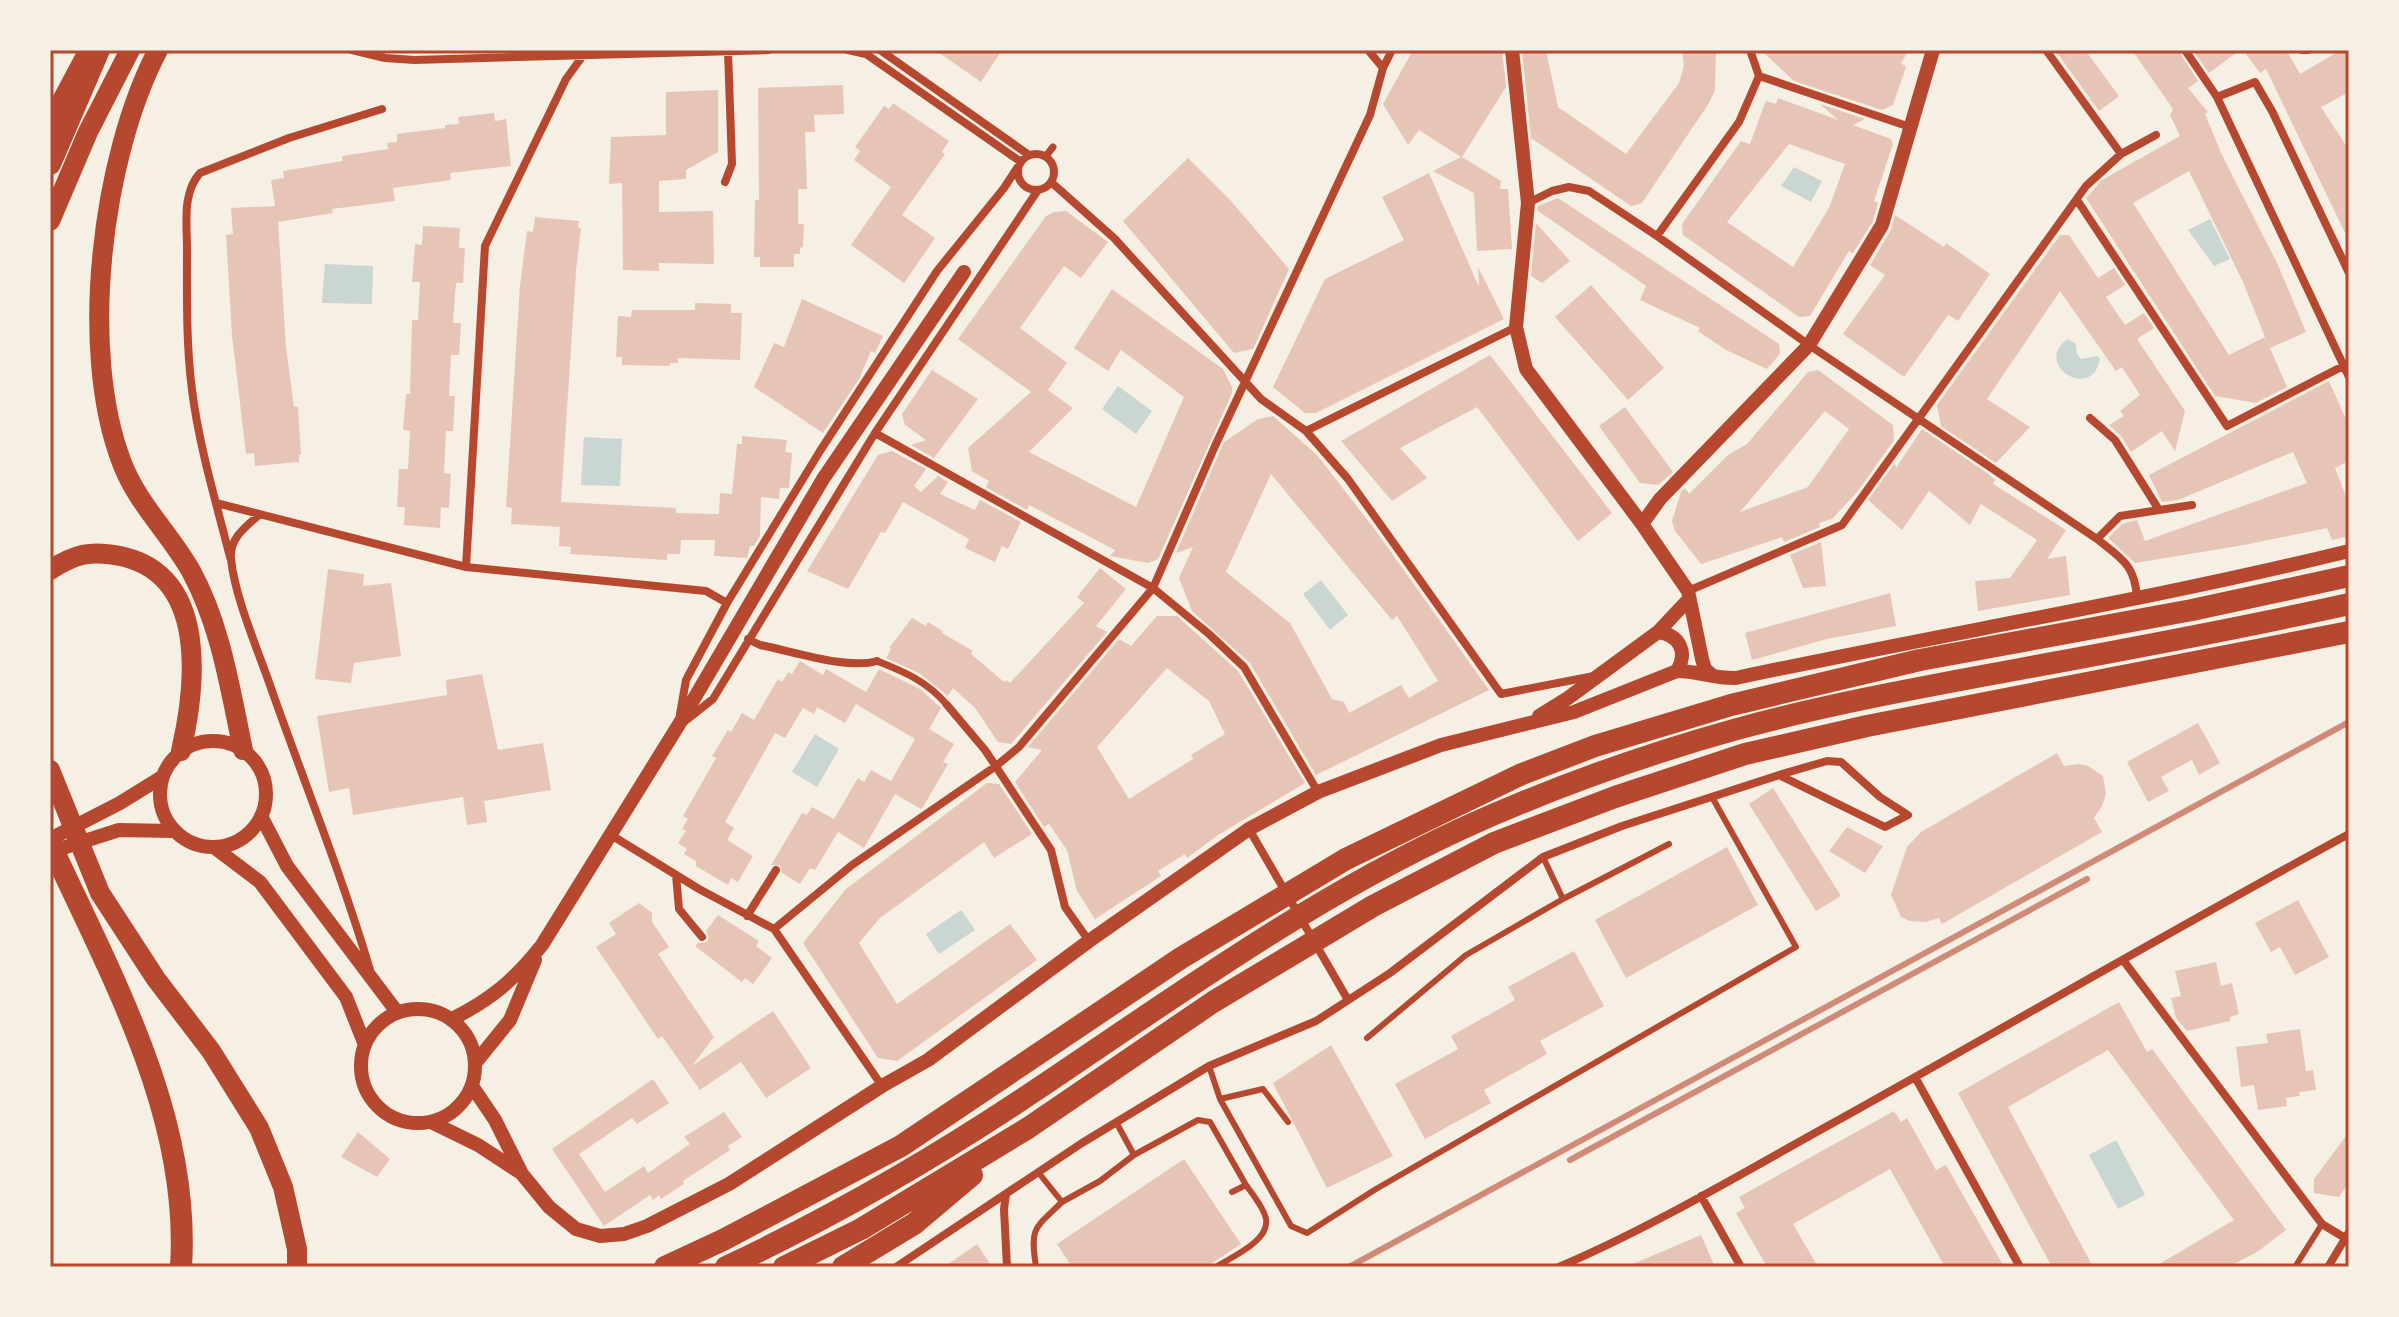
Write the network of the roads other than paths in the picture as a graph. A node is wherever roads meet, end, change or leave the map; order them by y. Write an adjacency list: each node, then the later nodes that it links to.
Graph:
1 (89, 50): 23 (highway)
2 (99, 50): 31 (highway)
3 (130, 50): 37 (highway)
4 (158, 50): 76 (highway)
5 (352, 50): 17 (street)
6 (769, 50): 16 (street)
7 (848, 50): 18 (street)
8 (880, 50): 28 (street)
9 (1368, 50): 19 (street)
10 (1392, 50): 19 (street)
11 (1512, 50): 36 (street)
12 (1750, 50): 20 (street)
13 (1933, 50): 24 (street)
14 (2046, 50): 27 (street)
15 (2185, 50): 21 (street)
16 (728, 51): 17 (street); 32 (street)
17 (585, 52): 58 (street)
18 (866, 52): 30 (street)
19 (1383, 68): 45 (street)
20 (1759, 76): 24 (street); 38 (street)
21 (2217, 97): 40 (street); 43 (street)
22 (382, 109): 50 (street)
23 (50, 123)
24 (1910, 127): 42 (street)
25 (2156, 135): 27 (street)
26 (1053, 147): 29 (street)
27 (2121, 154): 35 (street)
28 (1029, 155): 29 (street); 30 (street)
29 (1046, 156): 33 (street)
30 (1021, 162): 34 (street); 64 (street)
31 (50, 164)
32 (725, 182)
33 (1051, 182): 34 (street); 45 (street)
34 (1038, 190): 49 (street)
35 (2077, 200): 43 (street); 47 (street)
36 (1528, 203): 38 (street); 41 (street)
37 (50, 221)
38 (1657, 236): 42 (street)
39 (964, 272): 75 (street)
40 (2349, 273)
41 (1516, 327): 48 (street); 54 (street)
42 (1809, 345): 47 (street); 54 (street)
43 (2346, 364): 44 (street)
44 (2349, 377)
45 (1246, 381): 48 (street); 61 (street)
46 (2090, 418): 52 (street)
47 (1920, 419): 55 (street); 62 (street)
48 (1306, 431): 72 (street)
49 (875, 433): 61 (street); 68 (street)
50 (216, 503): 53 (street); 57 (street)
51 (2192, 505): 52 (street)
52 (2159, 510): 55 (street)
53 (259, 515): 57 (street); 58 (street)
54 (1642, 524): 62 (street)
55 (2097, 539): 63 (street)
56 (2349, 551): 63 (street)
57 (230, 557): 105 (street)
58 (466, 567): 64 (street)
59 (50, 570): 77 (highway)
60 (2349, 576): 133 (highway)
61 (1153, 588): 78 (street); 82 (street)
62 (1689, 595): 66 (street); 71 (street)
63 (2137, 598): 71 (street)
64 (727, 603): 75 (street)
65 (2349, 604): 134 (highway)
66 (1658, 632): 70 (street); 72 (street)
67 (2349, 632): 120 (highway)
68 (748, 639): 69 (street); 75 (street)
69 (877, 661): 73 (street)
70 (1672, 673): 71 (street); 74 (street)
71 (1712, 675)
72 (1595, 676): 74 (street)
73 (947, 705): 78 (street)
74 (1532, 720): 82 (street)
75 (678, 726): 89 (street)
76 (243, 750): 77 (street); 85 (street)
77 (181, 751): 81 (street)
78 (996, 766): 100 (street); 102 (street)
79 (50, 770): 97 (highway)
80 (1779, 775): 80 (street); 83 (street)
81 (162, 777): 87 (street); 90 (street)
82 (1318, 792): 86 (street)
83 (1712, 797): 94 (street); 116 (lane)
84 (50, 799): 97 (highway)
85 (261, 816): 92 (street); 105 (street)
86 (1249, 829): 102 (street); 106 (street)
87 (173, 831): 92 (street); 93 (street)
88 (2349, 834): 104 (street)
89 (611, 835): 96 (street); 103 (street)
90 (50, 841): 131 (highway)
91 (1669, 844): 98 (lane)
92 (215, 848): 110 (street)
93 (50, 852)
94 (1543, 857): 98 (lane); 106 (street)
95 (776, 870): 99 (street)
96 (676, 875): 99 (street); 101 (street)
97 (100, 893): 132 (highway)
98 (1563, 899): 109 (lane)
99 (747, 916): 100 (street)
100 (774, 929): 115 (street)
101 (702, 937)
102 (1089, 941): 115 (street)
103 (542, 945): 108 (street); 111 (street)
104 (2123, 960): 113 (street); 129 (street)
105 (372, 979): 107 (street)
106 (1348, 1000): 112 (street)
107 (397, 1012): 108 (street); 110 (street)
108 (452, 1019): 111 (street)
109 (1367, 1038)
110 (365, 1045): 117 (street)
111 (476, 1062): 114 (street)
112 (1209, 1066): 116 (lane); 118 (street)
113 (1915, 1077): 127 (street); 143 (street)
114 (472, 1086): 117 (street); 123 (street)
115 (882, 1086): 123 (street)
116 (1220, 1099): 119 (lane)
117 (431, 1122): 123 (street)
118 (1116, 1122): 121 (lane); 122 (street)
119 (1288, 1122)
120 (1028, 1128): 135 (highway); 136 (highway)
121 (1134, 1155): 124 (lane); 128 (lane)
122 (1038, 1172): 126 (street); 128 (lane)
123 (522, 1174)
124 (1246, 1185): 125 (lane); 140 (lane)
125 (1232, 1192)
126 (1006, 1194): 137 (street); 138 (street)
127 (1701, 1196): 141 (street); 142 (street)
128 (1062, 1202): 139 (lane)
129 (2322, 1224): 130 (street); 144 (lane)
130 (2347, 1235): 145 (street)
131 (181, 1267)
132 (297, 1267)
133 (665, 1267)
134 (726, 1267)
135 (784, 1267)
136 (843, 1267)
137 (896, 1267)
138 (1007, 1267)
139 (1036, 1267)
140 (1216, 1267)
141 (1559, 1267)
142 (1741, 1267)
143 (2020, 1267)
144 (2295, 1267)
145 (2328, 1267)

